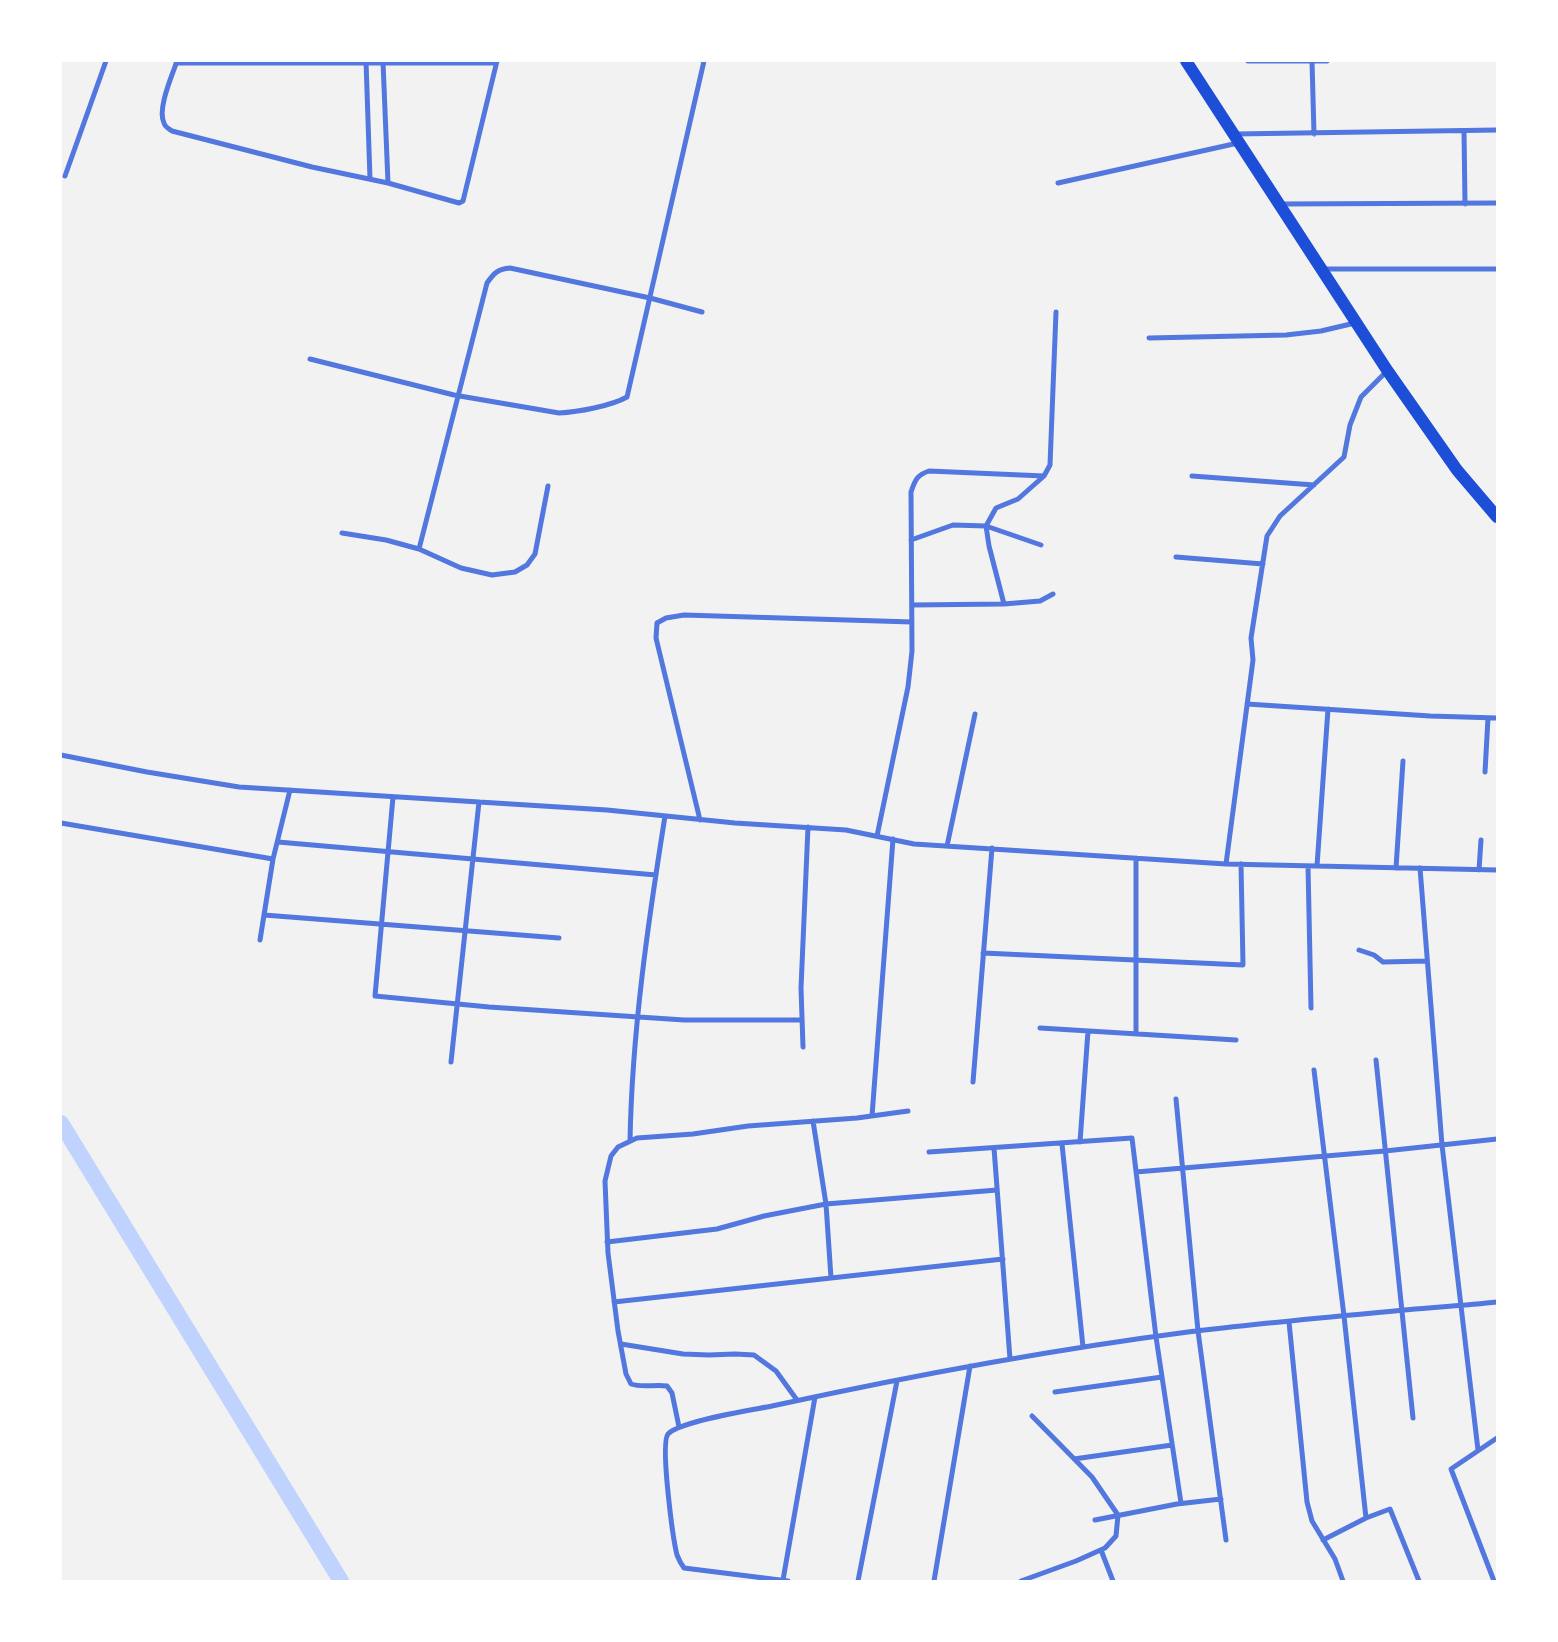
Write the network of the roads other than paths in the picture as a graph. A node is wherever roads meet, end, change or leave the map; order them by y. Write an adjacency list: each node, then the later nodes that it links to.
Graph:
1 (106, 61): 15 (street)
2 (704, 61): 24 (street)
3 (1186, 61): 14 (highway)
4 (1248, 61): 5 (street)
5 (1312, 61): 6 (street); 13 (street)
6 (1327, 61)
7 (176, 62): 8 (street); 16 (street)
8 (366, 62): 9 (street); 16 (street)
9 (383, 62): 10 (street); 17 (street)
10 (496, 62): 17 (street)
11 (1497, 130): 12 (street)
12 (1464, 131): 13 (street); 21 (street)
13 (1314, 134): 14 (street)
14 (1235, 139): 18 (street); 20 (highway)
15 (65, 176)
16 (370, 179): 17 (street)
17 (388, 183)
18 (1058, 183)
19 (1497, 203): 21 (street)
20 (1278, 204): 21 (street); 22 (highway)
21 (1465, 204)
22 (1321, 269): 23 (street); 27 (highway)
23 (1497, 269)
24 (650, 298): 25 (street); 31 (street); 31 (street)
25 (702, 312)
26 (1056, 312): 32 (street)
27 (1356, 322): 28 (street); 30 (highway)
28 (1149, 338)
29 (310, 359): 31 (street)
30 (1387, 370): 34 (street); 36 (highway)
31 (458, 396): 41 (street)
32 (1044, 476): 37 (street); 39 (street)
33 (1192, 476): 34 (street)
34 (1314, 484): 43 (street)
35 (548, 486): 41 (street)
36 (1497, 516)
37 (986, 526): 39 (street); 40 (street); 45 (street)
38 (342, 533): 41 (street)
39 (911, 540): 46 (street)
40 (1041, 545)
41 (419, 549)
42 (1176, 557): 43 (street)
43 (1263, 564): 48 (street)
44 (1052, 594): 45 (street)
45 (1004, 604): 46 (street)
46 (912, 605): 47 (street)
47 (912, 622): 60 (street); 63 (street)
48 (1247, 704): 49 (street); 73 (street)
49 (1328, 709): 51 (street); 76 (street)
50 (976, 714): 67 (street)
51 (1488, 718): 52 (street); 55 (street)
52 (1497, 718)
53 (61, 755): 56 (street)
54 (1403, 761): 77 (street)
55 (1485, 772)
56 (290, 790): 57 (street); 66 (street)
57 (392, 797): 58 (street); 69 (street)
58 (479, 802): 59 (street); 72 (street)
59 (665, 816): 60 (street); 81 (street)
60 (700, 820): 62 (street)
61 (61, 823): 71 (street)
62 (808, 827): 63 (street); 94 (street)
63 (877, 836): 64 (street)
64 (893, 839): 67 (street); 106 (street)
65 (1481, 840): 79 (street)
66 (278, 842): 69 (street); 71 (street)
67 (947, 846): 68 (street)
68 (992, 848): 70 (street); 88 (street)
69 (388, 852): 72 (street); 83 (street)
70 (1136, 858): 73 (street); 89 (street)
71 (274, 859): 82 (street)
72 (473, 859): 81 (street); 84 (street)
73 (1226, 864): 74 (street)
74 (1241, 864): 75 (street); 89 (street)
75 (1308, 866): 76 (street); 92 (street)
76 (1317, 866): 77 (street)
77 (1396, 868): 78 (street)
78 (1420, 868): 79 (street); 90 (street)
79 (1479, 870): 80 (street)
80 (1497, 870)
81 (656, 876): 93 (street)
82 (264, 915): 83 (street); 86 (street)
83 (381, 924): 84 (street); 91 (street)
84 (465, 931): 85 (street); 91 (street)
85 (558, 938)
86 (260, 940)
87 (1359, 950): 90 (street)
88 (983, 953): 89 (street); 103 (street)
89 (1136, 960): 97 (street)
90 (1427, 961): 112 (street)
91 (458, 1004): 93 (street); 101 (street)
92 (1311, 1008)
93 (638, 1017): 94 (street); 109 (street)
94 (802, 1020): 99 (street)
95 (1040, 1028): 96 (street)
96 (1088, 1031): 97 (street); 110 (street)
97 (1136, 1034): 98 (street)
98 (1236, 1040)
99 (803, 1047)
100 (1376, 1060): 114 (street)
101 (451, 1062)
102 (1314, 1070): 116 (street)
103 (973, 1082)
104 (1176, 1099): 117 (street)
105 (908, 1111): 106 (street)
106 (872, 1116): 107 (street)
107 (813, 1121): 109 (street); 120 (street)
108 (1497, 1139): 112 (street)
109 (630, 1141): 121 (street)
110 (1080, 1142): 111 (street); 118 (street)
111 (1062, 1144): 113 (street); 133 (street)
112 (1442, 1145): 114 (street); 126 (street)
113 (994, 1148): 115 (street); 119 (street)
114 (1385, 1151): 116 (street); 127 (street)
115 (929, 1152)
116 (1325, 1156): 117 (street); 128 (street)
117 (1182, 1168): 118 (street); 130 (street)
118 (1136, 1172): 131 (street)
119 (997, 1190): 120 (street); 122 (street)
120 (826, 1204): 121 (street); 123 (street)
121 (607, 1242): 124 (street)
122 (1002, 1259): 123 (street); 134 (street)
123 (831, 1278): 124 (street)
124 (614, 1302): 132 (street)
125 (1497, 1302): 126 (street)
126 (1461, 1305): 127 (street); 146 (street)
127 (1402, 1310): 128 (street); 142 (street)
128 (1344, 1316): 129 (street); 151 (street)
129 (1289, 1322): 130 (street); 154 (street)
130 (1198, 1331): 131 (street); 148 (street)
131 (1156, 1337): 133 (street); 136 (street)
132 (621, 1344): 140 (street); 143 (street)
133 (1083, 1347): 134 (street)
134 (1010, 1359): 135 (street)
135 (970, 1366): 137 (street); 158 (street)
136 (1162, 1377): 138 (street); 145 (street)
137 (897, 1381): 139 (street); 157 (street)
138 (1055, 1392)
139 (815, 1397): 140 (street); 156 (street)
140 (796, 1400): 143 (street)
141 (1032, 1416): 147 (street)
142 (1413, 1418)
143 (679, 1427): 156 (street)
144 (1497, 1438): 146 (street)
145 (1172, 1445): 147 (street); 149 (street)
146 (1478, 1450): 163 (street)
147 (1074, 1459): 150 (street)
148 (1221, 1499): 149 (street); 153 (street)
149 (1181, 1503): 150 (street)
150 (1118, 1515): 152 (street); 155 (street)
151 (1366, 1518): 154 (street); 162 (street)
152 (1095, 1520)
153 (1226, 1540)
154 (1323, 1540): 161 (street)
155 (1101, 1550): 159 (street); 160 (street)
156 (785, 1580)
157 (858, 1581)
158 (934, 1581)
159 (1021, 1581)
160 (1113, 1581)
161 (1344, 1581)
162 (1419, 1581)
163 (1494, 1581)

